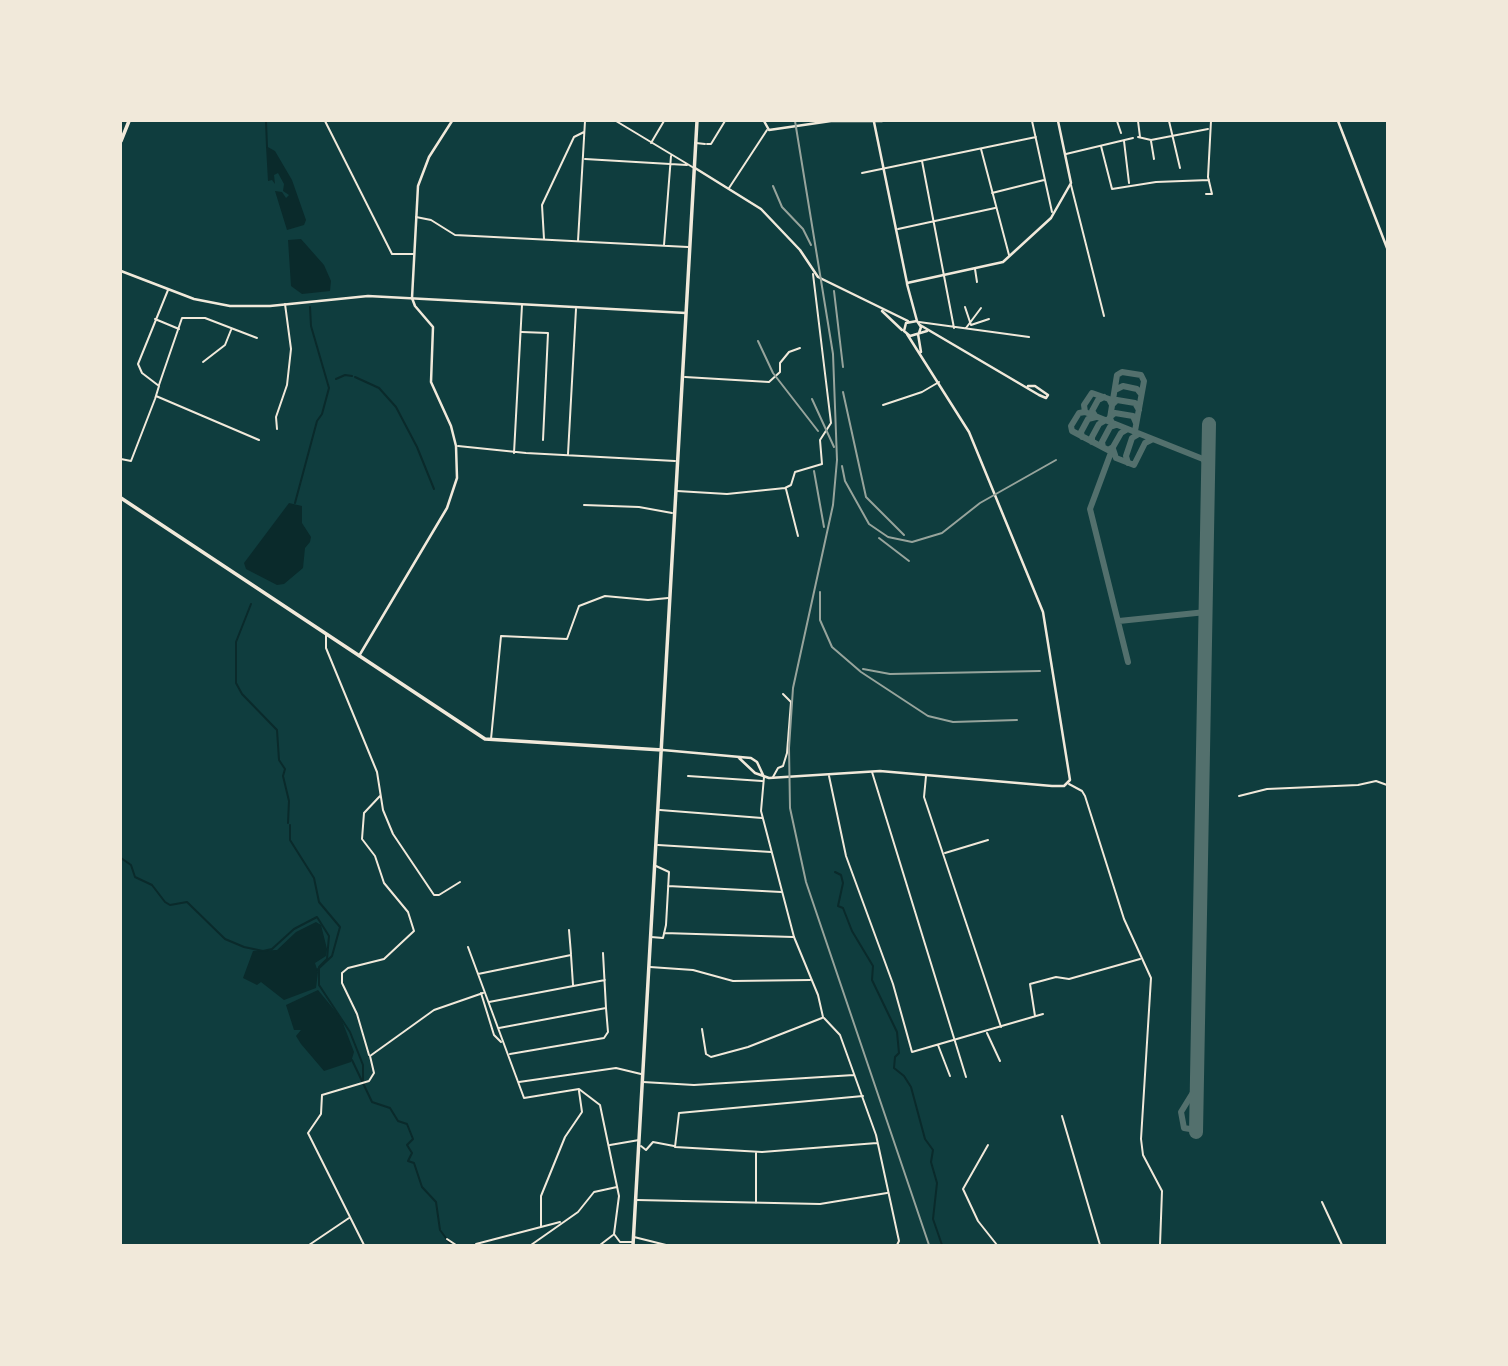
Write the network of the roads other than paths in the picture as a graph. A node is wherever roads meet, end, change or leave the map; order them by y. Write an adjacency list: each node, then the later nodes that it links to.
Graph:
1 (129, 121): 27 (main road)
2 (325, 121): 61 (street)
3 (452, 121): 53 (street)
4 (585, 121): 21 (street)
5 (616, 121): 30 (street)
6 (664, 121): 30 (street)
7 (698, 121): 29 (main road)
8 (725, 121): 29 (street)
9 (764, 121): 20 (street)
10 (882, 121): 18 (street)
11 (1032, 121): 24 (street)
12 (1058, 121): 33 (street)
13 (1117, 121): 22 (street)
14 (1138, 121): 26 (street)
15 (1169, 121): 23 (street)
16 (1211, 121): 19 (street)
17 (1338, 121): 60 (street)
18 (874, 122): 20 (street); 41 (street)
19 (1210, 129): 23 (street); 45 (street)
20 (767, 130): 48 (street)
21 (584, 132): 35 (street); 56 (street)
22 (1121, 133)
23 (1173, 136): 26 (street); 42 (street)
24 (1036, 137): 32 (street); 44 (street)
25 (1133, 138): 28 (street)
26 (1151, 140): 36 (street)
27 (121, 141)
28 (1124, 141): 31 (street); 47 (street)
29 (696, 143): 40 (main road)
30 (652, 144): 34 (street)
31 (1101, 146): 33 (street); 47 (street)
32 (981, 148): 37 (street); 49 (street)
33 (1065, 155): 46 (street)
34 (672, 156): 38 (street); 39 (street)
35 (583, 159): 38 (street); 57 (street)
36 (1154, 159)
37 (922, 160): 41 (street); 54 (street)
38 (670, 164): 39 (street); 58 (street)
39 (687, 165): 40 (street)
40 (695, 168): 48 (street); 59 (main road)
41 (883, 168): 43 (street); 55 (street)
42 (1180, 169)
43 (862, 173)
44 (1045, 179): 49 (street); 52 (street)
45 (1209, 180): 47 (street); 50 (street)
46 (1071, 183): 52 (street); 79 (street)
47 (1130, 184)
48 (728, 188): 65 (street)
49 (992, 193): 51 (street)
50 (1206, 194)
51 (996, 208): 54 (street); 62 (street)
52 (1053, 215): 62 (street)
53 (416, 217): 56 (street); 61 (street)
54 (933, 223): 55 (street); 66 (street)
55 (896, 230): 68 (street)
56 (544, 239): 57 (street)
57 (578, 242): 58 (street)
58 (664, 246): 59 (street)
59 (690, 247): 78 (main road)
60 (1387, 248)
61 (414, 254): 70 (street)
62 (1009, 256): 63 (street)
63 (975, 269): 66 (street); 67 (street)
64 (121, 271): 69 (street)
65 (814, 273): 76 (street); 112 (street)
66 (943, 276): 68 (street); 85 (street)
67 (977, 282)
68 (906, 283): 73 (street)
69 (168, 289): 71 (street); 80 (street)
70 (412, 298): 71 (street); 72 (street); 107 (street)
71 (285, 304): 104 (street)
72 (522, 304): 74 (street); 90 (street)
73 (912, 306): 82 (street); 83 (street)
74 (576, 307): 78 (street); 109 (street)
75 (965, 307): 84 (street)
76 (879, 308): 82 (street); 91 (street)
77 (981, 308): 84 (street)
78 (686, 313): 98 (main road)
79 (1104, 316)
80 (155, 319): 86 (street); 100 (street)
81 (989, 319): 84 (street)
82 (908, 321): 83 (street); 91 (street)
83 (918, 323): 85 (street); 89 (street); 92 (street)
84 (971, 325): 88 (street)
85 (954, 328): 88 (street)
86 (180, 329): 87 (street); 100 (street)
87 (232, 329): 94 (street); 97 (street)
88 (966, 329): 93 (street)
89 (926, 331): 92 (street); 101 (street)
90 (521, 332): 106 (street); 108 (street)
91 (906, 333): 92 (street); 96 (street)
92 (918, 334): 96 (street)
93 (1029, 337)
94 (257, 338)
95 (800, 348): 98 (street)
96 (922, 355): 99 (street)
97 (203, 362)
98 (682, 377): 111 (main road)
99 (939, 382): 103 (street); 131 (street)
100 (159, 386): 102 (street)
101 (1028, 386): 101 (street)
102 (155, 396): 105 (street); 110 (street)
103 (883, 405)
104 (277, 429)
105 (259, 440)
106 (542, 440)
107 (456, 446): 108 (street); 120 (street)
108 (514, 453): 109 (street)
109 (568, 455): 111 (street)
110 (121, 459)
111 (677, 461): 113 (main road)
112 (785, 488): 113 (street); 117 (street)
113 (676, 491): 116 (main road)
114 (121, 498): 119 (main road)
115 (584, 505): 116 (street)
116 (674, 512): 118 (main road)
117 (798, 536)
118 (670, 598): 122 (street); 123 (main road)
119 (327, 635): 120 (main road); 133 (street)
120 (359, 656): 122 (main road)
121 (783, 694): 129 (street)
122 (491, 740): 123 (main road)
123 (662, 750): 124 (street); 135 (main road)
124 (738, 757): 130 (street); 130 (street)
125 (872, 772): 127 (street); 128 (street); 168 (street)
126 (688, 776): 130 (street)
127 (829, 776): 129 (street); 170 (street)
128 (926, 776): 131 (street); 140 (street)
129 (772, 778): 130 (street)
130 (764, 779): 136 (street)
131 (1068, 783): 152 (street)
132 (1387, 785): 134 (street)
133 (380, 796): 142 (street); 172 (street)
134 (1239, 796)
135 (659, 810): 136 (street); 138 (main road)
136 (763, 818): 139 (street)
137 (988, 840): 140 (street)
138 (657, 845): 139 (street); 141 (main road)
139 (772, 852): 144 (street)
140 (944, 853): 164 (street)
141 (655, 866): 143 (street); 147 (main road)
142 (460, 882)
143 (668, 886): 144 (street); 146 (street)
144 (782, 892): 148 (street)
145 (569, 930): 151 (street)
146 (664, 933): 147 (street); 148 (street)
147 (651, 937): 153 (main road)
148 (794, 937): 156 (street)
149 (468, 947): 154 (street)
150 (603, 953): 155 (street)
151 (571, 955): 154 (street); 157 (street)
152 (1142, 959): 163 (street); 211 (street)
153 (650, 967): 156 (street); 174 (main road)
154 (478, 974): 158 (street)
155 (605, 980): 157 (street); 160 (street)
156 (811, 980): 162 (street)
157 (573, 985): 159 (street)
158 (483, 993): 159 (street); 169 (street); 172 (street)
159 (488, 1002): 165 (street)
160 (606, 1008): 165 (street); 171 (street)
161 (1043, 1014): 163 (street)
162 (823, 1017): 166 (street); 175 (street)
163 (1034, 1017): 164 (street)
164 (1001, 1027): 167 (street)
165 (498, 1029): 169 (street)
166 (702, 1029)
167 (987, 1032): 168 (street); 173 (street)
168 (954, 1039): 170 (street); 177 (street)
169 (502, 1043): 171 (street)
170 (938, 1044): 176 (street)
171 (508, 1055): 178 (street)
172 (370, 1056): 195 (street)
173 (1000, 1061)
174 (643, 1075): 178 (street); 179 (main road)
175 (855, 1075): 179 (street); 181 (street)
176 (950, 1076)
177 (966, 1077)
178 (518, 1082): 180 (street)
179 (643, 1082): 183 (main road)
180 (579, 1090): 186 (street); 197 (street)
181 (863, 1096): 184 (street); 188 (street)
182 (1062, 1116): 210 (street)
183 (639, 1140): 186 (street); 187 (main road)
184 (877, 1143): 189 (street); 191 (street)
185 (988, 1145): 209 (street)
186 (609, 1146): 190 (street)
187 (639, 1146): 188 (street); 192 (main road)
188 (675, 1147): 189 (street)
189 (756, 1152): 194 (street)
190 (617, 1187): 196 (street); 198 (street)
191 (887, 1193): 194 (street); 208 (street)
192 (636, 1200): 194 (street); 200 (main road)
193 (1322, 1202): 212 (street)
194 (756, 1205)
195 (350, 1217): 202 (street); 203 (street)
196 (561, 1222): 197 (street); 205 (street)
197 (541, 1226): 201 (street)
198 (614, 1234): 200 (street); 206 (street)
199 (447, 1239): 204 (street)
200 (633, 1241): 207 (street)
201 (476, 1244)
202 (309, 1245)
203 (364, 1245)
204 (456, 1245)
205 (531, 1245)
206 (600, 1245)
207 (664, 1245)
208 (897, 1245)
209 (997, 1245)
210 (1100, 1245)
211 (1160, 1245)
212 (1342, 1245)
213 (1363, 1245): 214 (street)
214 (1375, 1245)

